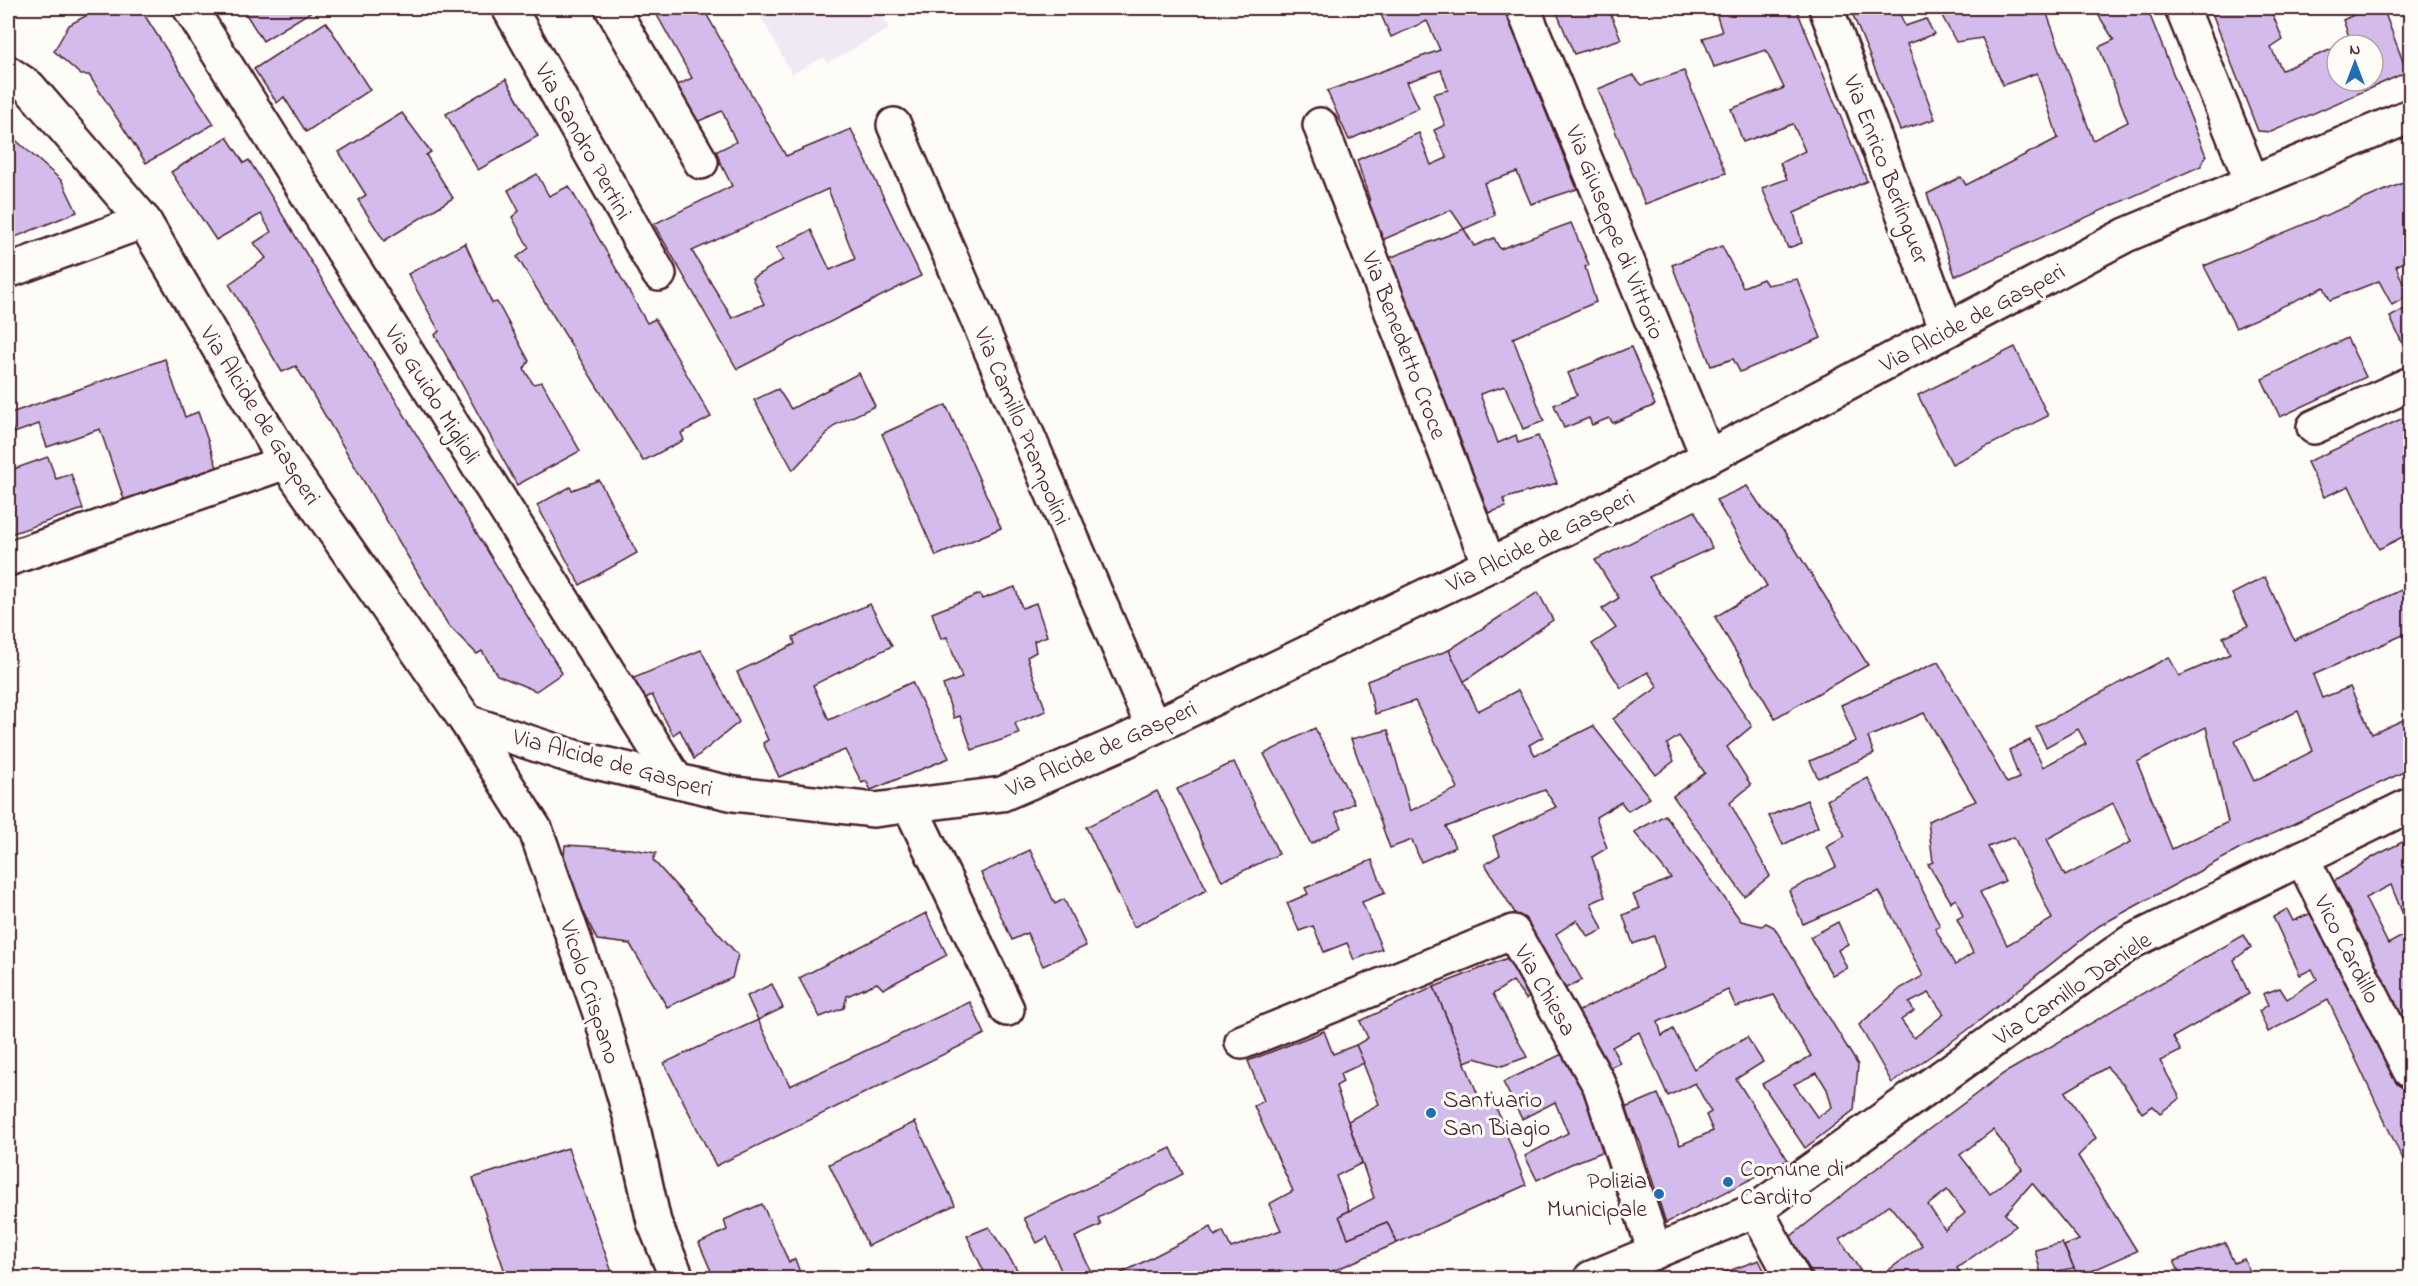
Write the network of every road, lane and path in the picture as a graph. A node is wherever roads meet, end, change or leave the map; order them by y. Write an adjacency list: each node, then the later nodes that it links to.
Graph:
1 (190, 8): 25 (street, Via Guido Miglioli)
2 (509, 8): 15 (street, Via Sandro Pertini)
3 (612, 8): 11 (street)
4 (1523, 8): 19 (street, Via Giuseppe di Vittorio)
5 (1826, 8): 16 (street, Via Enrico Berlinguer)
6 (2182, 8): 12 (street)
7 (8, 73): 13 (street, Via Alcide de Gasperi)
8 (2410, 116): 12 (street, Via Alcide de Gasperi)
9 (894, 125): 24 (street, Via Camillo Prampolini)
10 (1320, 125): 22 (street, Via Benedetto Croce)
11 (701, 162)
12 (2252, 182): 16 (street, Via Alcide de Gasperi)
13 (144, 221): 14 (street); 20 (street, Via Alcide de Gasperi)
14 (8, 271)
15 (659, 274)
16 (1947, 330): 19 (street, Via Alcide de Gasperi)
17 (2410, 384): 18 (street)
18 (2314, 427)
19 (1708, 457): 22 (street, Via Alcide de Gasperi)
20 (286, 462): 21 (street); 23 (street, Via Alcide de Gasperi)
21 (8, 559)
22 (1489, 566): 24 (street, Via Alcide de Gasperi)
23 (467, 722): 25 (street, Via Alcide de Gasperi); 34 (street, Vicolo Crispano)
24 (1153, 728): 27 (street, Via Alcide de Gasperi)
25 (676, 780): 27 (street, Via Alcide de Gasperi)
26 (2410, 805): 28 (street, Via Camillo Daniele)
27 (910, 806): 29 (street)
28 (2302, 858): 31 (street, Vico Cardillo); 32 (street, Via Camillo Daniele)
29 (1007, 1009)
30 (1242, 1042): 33 (street, Via Chiesa)
31 (2410, 1071)
32 (1756, 1210): 33 (street, Via Camillo Daniele); 36 (street)
33 (1656, 1252): 35 (street, Via Camillo Daniele)
34 (677, 1278)
35 (1591, 1278)
36 (1793, 1278)

